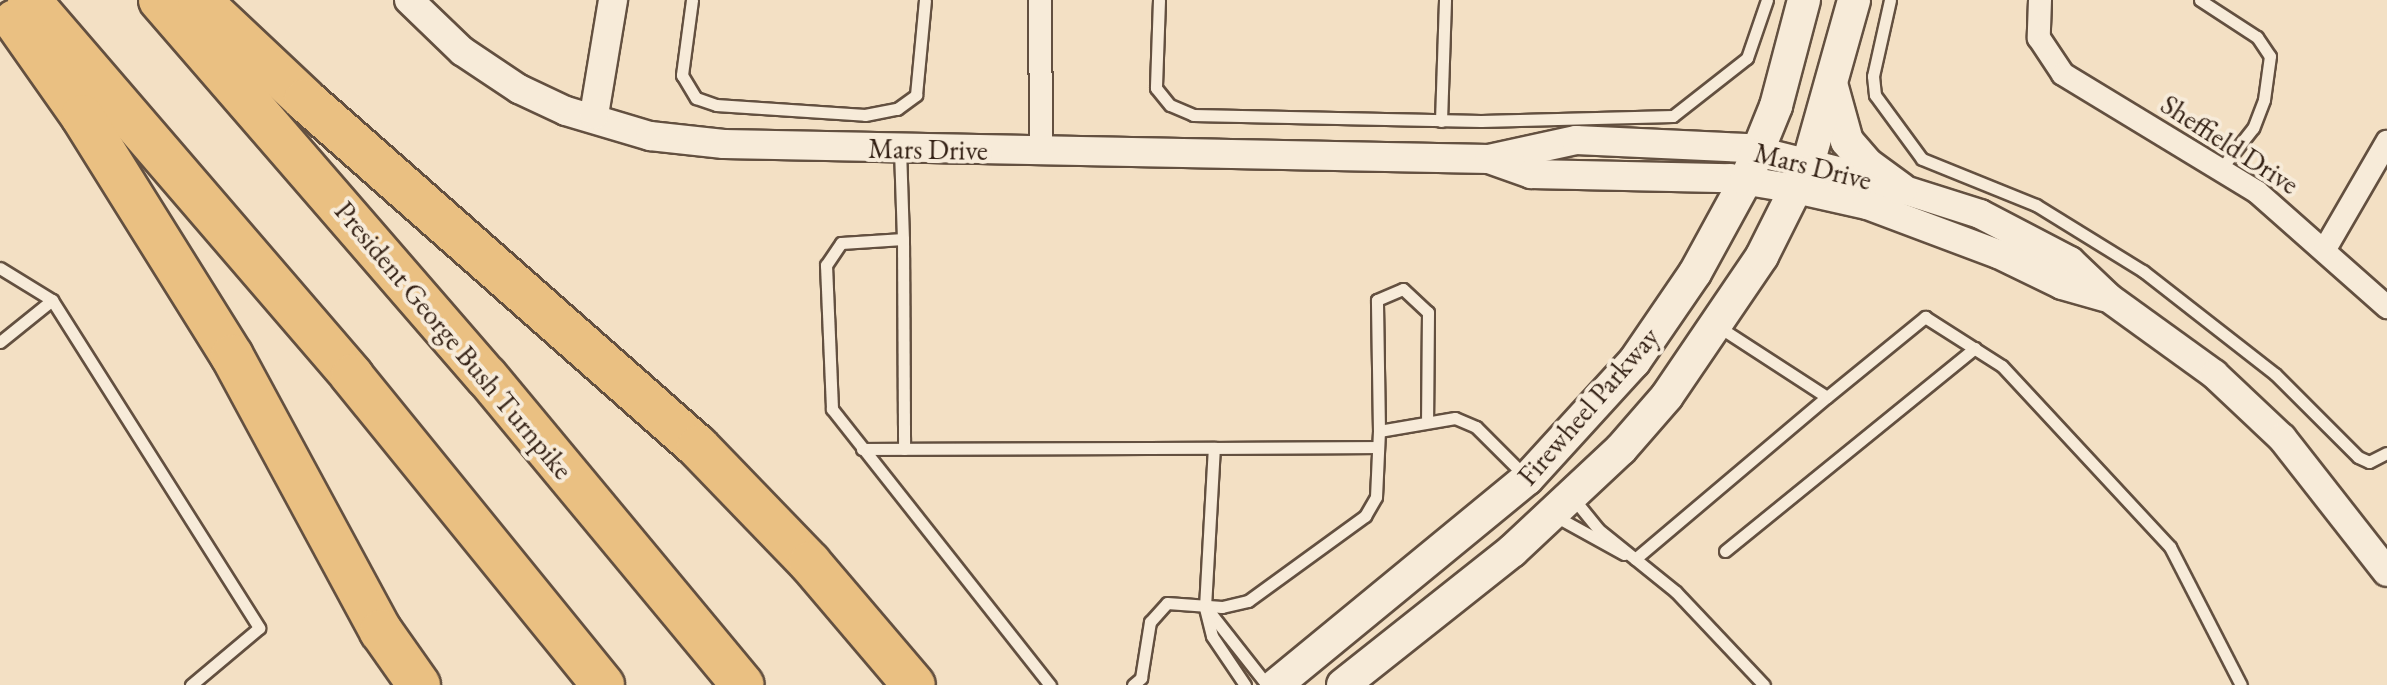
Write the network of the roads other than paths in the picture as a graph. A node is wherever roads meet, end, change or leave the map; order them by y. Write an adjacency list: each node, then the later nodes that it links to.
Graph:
1 (1, 0): 55 (highway)
2 (29, 0): 56 (highway)
3 (160, 0): 57 (highway, President George Bush Turnpike)
4 (199, 0): 58 (highway)
5 (409, 0): 19 (street, Mars Drive)
6 (613, 0): 19 (street)
7 (692, 0): 8 (lane)
8 (925, 0)
9 (1040, 0): 23 (street)
10 (1159, 0): 20 (lane)
11 (1445, 0): 20 (lane)
12 (1767, 0): 20 (lane)
13 (1804, 0): 24 (main road, Firewheel Parkway)
14 (1854, 0): 18 (main road, Firewheel Parkway)
15 (1890, 0): 46 (lane)
16 (2040, 0): 26 (street, Sheffield Drive)
17 (2200, 0): 26 (lane)
18 (1831, 78): 27 (main road, Firewheel Parkway); 29 (main road)
19 (594, 115): 22 (street, Mars Drive)
20 (1441, 121)
21 (2387, 142): 31 (street)
22 (900, 148): 23 (street, Mars Drive); 30 (lane)
23 (1041, 151): 25 (street, Mars Drive)
24 (1759, 151): 25 (street, Mars Drive); 27 (street, Mars Drive); 28 (main road, Firewheel Parkway)
25 (1489, 159): 28 (street, Mars Drive)
26 (2220, 170): 31 (street, Sheffield Drive)
27 (1802, 176): 28 (street, Mars Drive); 29 (street, Mars Drive); 33 (street, Mars Drive); 36 (main road, Firewheel Parkway)
28 (1746, 180): 47 (main road, Firewheel Parkway)
29 (1901, 189): 33 (street, Mars Drive)
30 (903, 239): 44 (lane); 45 (lane)
31 (2325, 249): 35 (street, Sheffield Drive)
32 (0, 268): 34 (lane)
33 (2109, 298): 51 (street, Mars Drive)
34 (52, 300): 37 (lane); 54 (lane)
35 (2387, 307)
36 (1715, 324): 39 (lane); 48 (main road, Firewheel Parkway)
37 (0, 342)
38 (1975, 348): 39 (lane); 49 (lane); 65 (lane)
39 (1827, 397): 50 (lane)
40 (1427, 418): 41 (lane); 41 (lane); 47 (lane)
41 (1379, 431): 42 (lane)
42 (1378, 447): 43 (lane); 52 (lane)
43 (1214, 448): 45 (lane); 52 (lane)
44 (862, 449): 45 (lane); 59 (lane)
45 (904, 449)
46 (2387, 453)
47 (1527, 479): 48 (main road); 63 (main road, Firewheel Parkway)
48 (1562, 505): 50 (lane); 50 (lane); 53 (main road, Firewheel Parkway)
49 (1725, 551)
50 (1635, 559): 64 (lane)
51 (2387, 572)
52 (1205, 607): 60 (lane); 61 (lane); 62 (lane)
53 (1349, 683)
54 (191, 685)
55 (419, 685)
56 (603, 685)
57 (743, 685)
58 (914, 685)
59 (1050, 685)
60 (1133, 685)
61 (1245, 685)
62 (1267, 685)
63 (1276, 685)
64 (1764, 685)
65 (2241, 685)

